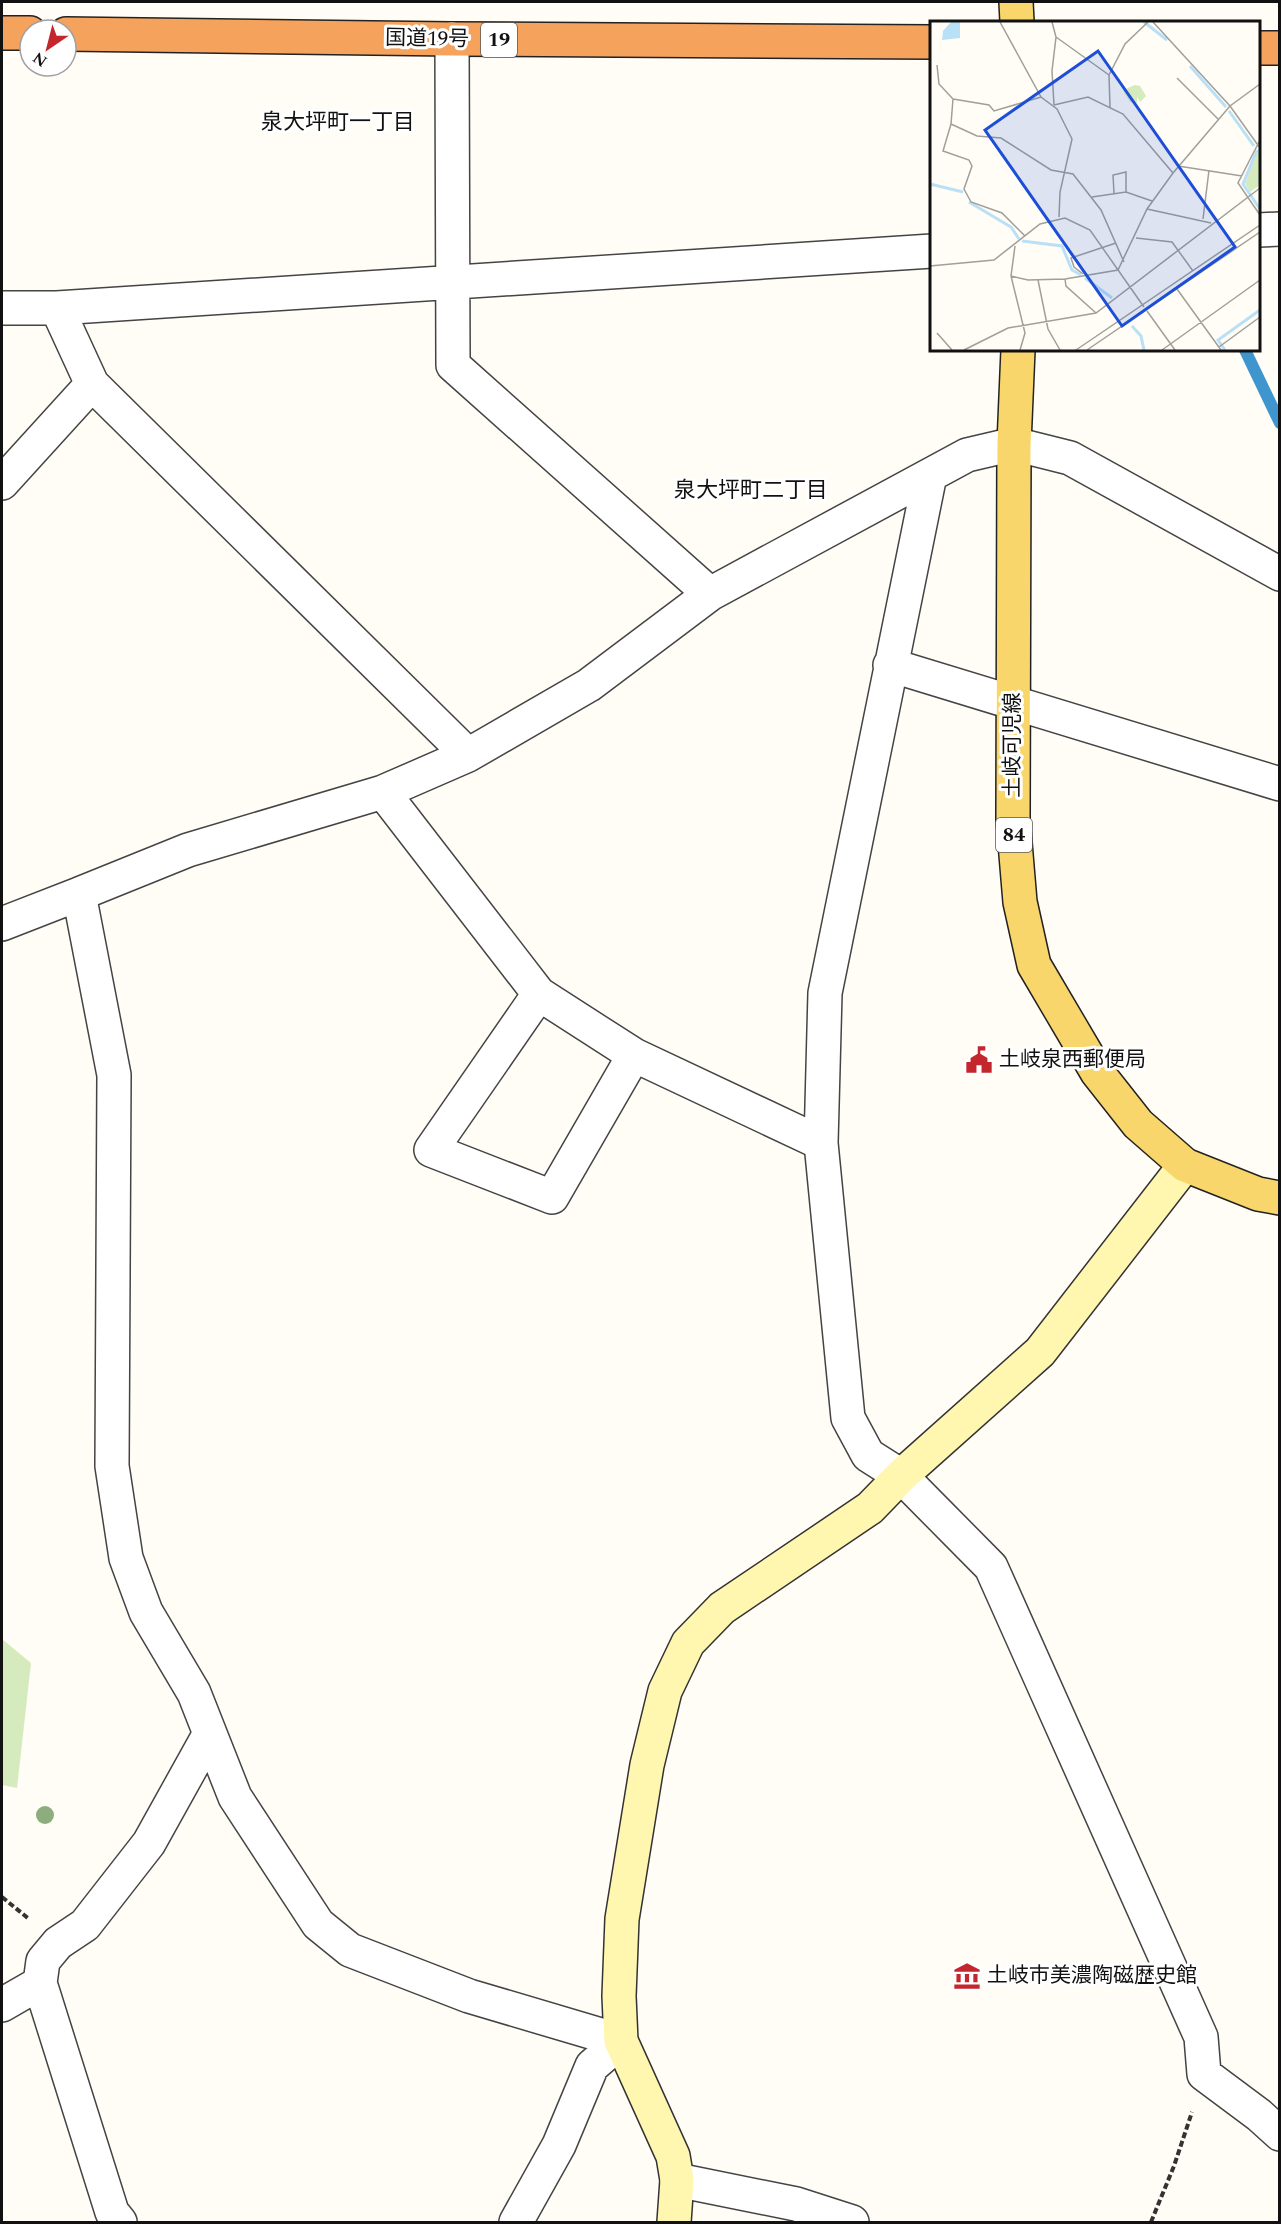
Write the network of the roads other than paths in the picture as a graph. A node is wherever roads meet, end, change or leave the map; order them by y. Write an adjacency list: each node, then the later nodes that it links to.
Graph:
1 (1016, 2): 2 (main road)
2 (1017, 21)
3 (2, 33): 4 (highway)
4 (18, 33)
5 (78, 34): 6 (highway, 国道19号 / 19)
6 (452, 39): 7 (highway, 国道19号 / 19); 13 (street)
7 (930, 42)
8 (1260, 48): 9 (highway)
9 (1280, 48)
10 (1280, 229): 11 (street)
11 (1260, 230)
12 (930, 251): 13 (street)
13 (451, 280): 15 (street); 22 (street)
14 (2, 308): 15 (street)
15 (57, 308): 17 (street)
16 (1018, 351): 18 (main road, 土岐可児線 / 84)
17 (92, 384): 20 (street); 25 (street)
18 (1014, 444): 19 (street); 21 (street); 24 (main road, 土岐可児線 / 84)
19 (930, 475): 22 (street); 23 (street)
20 (2, 483)
21 (1280, 574)
22 (710, 594): 25 (street)
23 (890, 665): 24 (street); 32 (street)
24 (1013, 703): 26 (street); 33 (main road, 土岐可児線 / 84)
25 (468, 755): 27 (street)
26 (1280, 784)
27 (383, 792): 28 (street); 30 (street)
28 (79, 894): 29 (street); 36 (street)
29 (3, 922)
30 (539, 994): 31 (street); 31 (street)
31 (634, 1055): 32 (street)
32 (821, 1143): 35 (street)
33 (1185, 1165): 34 (main road, 土岐可児線 / 84); 35 (street)
34 (1280, 1198)
35 (901, 1476): 39 (street); 40 (street)
36 (209, 1735): 37 (street); 39 (street)
37 (40, 1983): 38 (street); 42 (street)
38 (2, 2005)
39 (621, 2041): 41 (street); 43 (street)
40 (1280, 2134)
41 (677, 2180): 44 (street); 45 (street)
42 (120, 2223)
43 (516, 2223)
44 (674, 2223)
45 (852, 2223)

